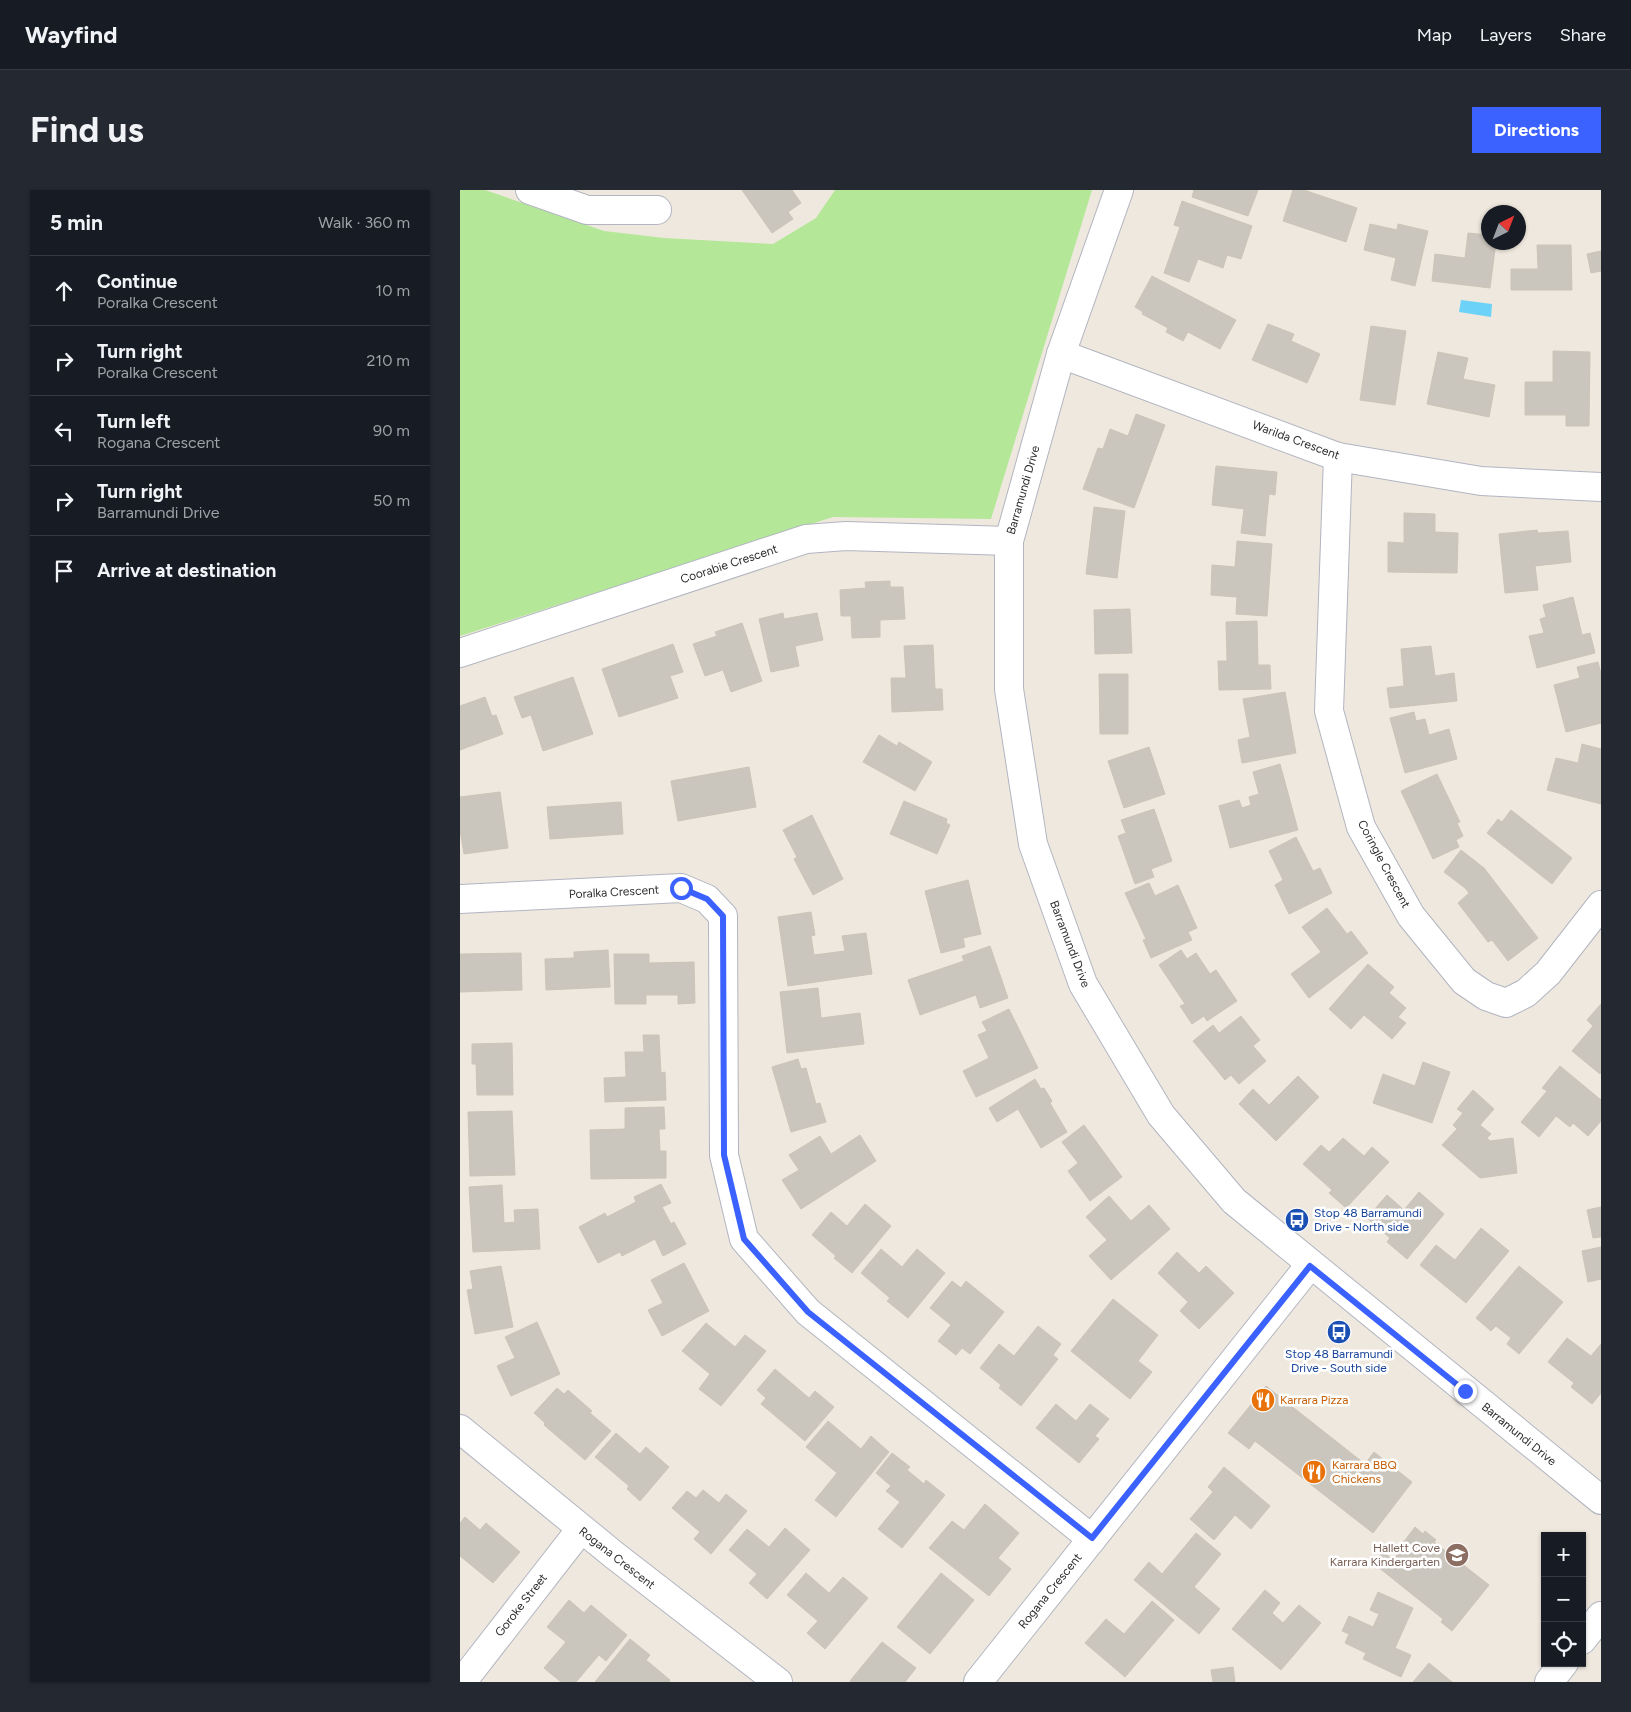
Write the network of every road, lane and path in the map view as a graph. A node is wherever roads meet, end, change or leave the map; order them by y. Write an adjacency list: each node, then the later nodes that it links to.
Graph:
1 (530, 190): 3 (street)
2 (1120, 190): 4 (street, Barramundi Drive)
3 (657, 210)
4 (1061, 354): 5 (street, Warilda Crescent); 7 (street, Barramundi Drive)
5 (1338, 457): 6 (street, Warilda Crescent); 10 (street, Coringle Crescent)
6 (1601, 487)
7 (1008, 541): 8 (street, Coorabie Crescent); 11 (street, Barramundi Drive)
8 (460, 653)
9 (460, 899): 15 (street, Poralka Crescent)
10 (1601, 905)
11 (1310, 1266): 13 (street, Barramundi Drive); 15 (street, Rogana Crescent)
12 (460, 1429): 14 (street, Rogana Crescent)
13 (1601, 1500)
14 (581, 1529): 19 (street, Goroke Street); 20 (street, Rogana Crescent)
15 (1092, 1538): 21 (street, Rogana Crescent)
16 (1601, 1616): 17 (street)
17 (1586, 1635)
18 (1561, 1667): 22 (street)
19 (462, 1682)
20 (778, 1682)
21 (978, 1682)
22 (1549, 1682)

